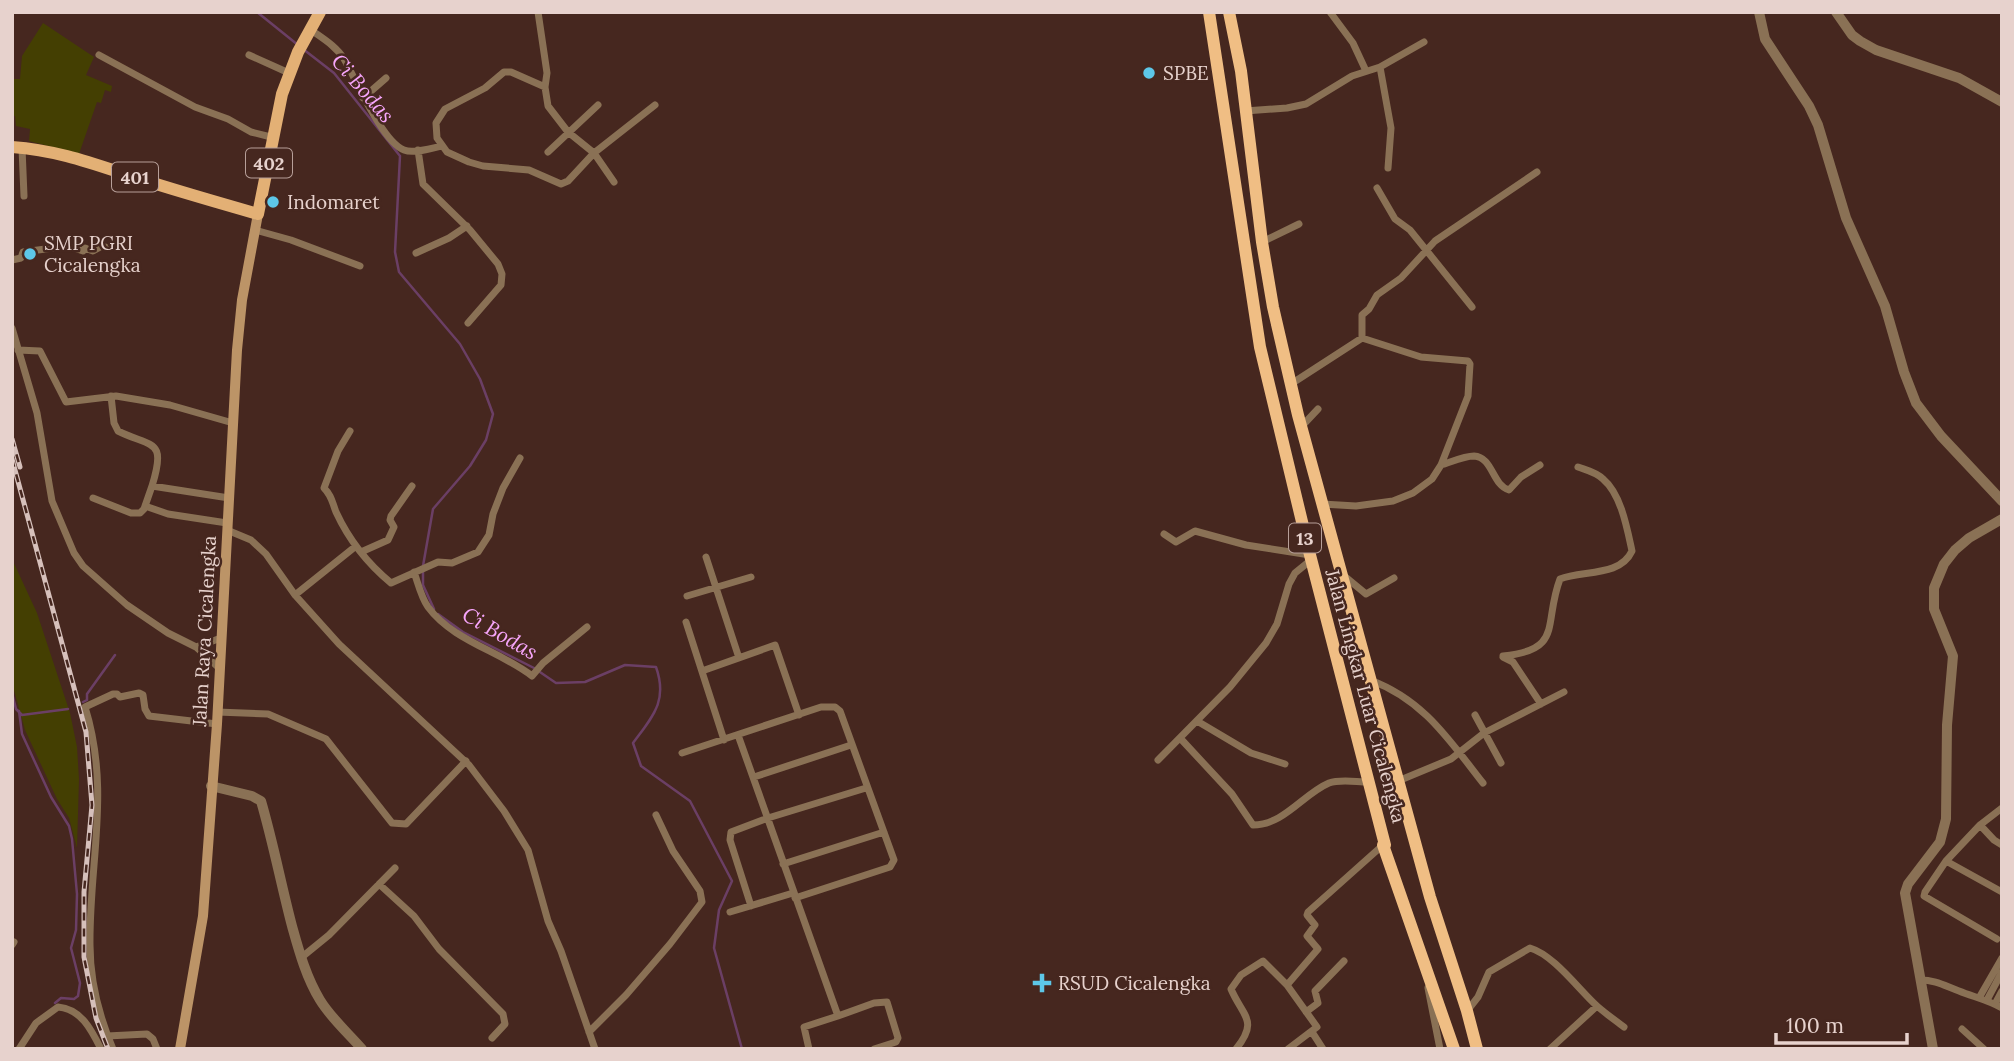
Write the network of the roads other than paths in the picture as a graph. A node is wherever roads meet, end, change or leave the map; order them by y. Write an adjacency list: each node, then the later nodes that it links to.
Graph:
1 (538, 12): 16 (street)
2 (1209, 12): 71 (highway, Jalan Lingkar Luar Cicalengka / 13)
3 (1229, 12): 21 (highway, Jalan Lingkar Luar Cicalengka / 13)
4 (1330, 12): 13 (street)
5 (1759, 12): 63 (street)
6 (1836, 12): 18 (street)
7 (315, 14): 8 (main road, 402)
8 (309, 32): 14 (main road, 402); 17 (street)
9 (1424, 42): 12 (street)
10 (99, 55): 23 (street)
11 (249, 55): 14 (street)
12 (1380, 67): 13 (street); 29 (street)
13 (1366, 71): 21 (street)
14 (289, 74): 23 (main road, 402)
15 (386, 78): 17 (street)
16 (545, 87): 22 (street); 24 (street)
17 (363, 98): 26 (street)
18 (2002, 102)
19 (598, 105): 22 (street)
20 (655, 105): 28 (street)
21 (1245, 111): 38 (highway, Jalan Lingkar Luar Cicalengka / 13)
22 (568, 132): 27 (street); 28 (street)
23 (275, 138): 34 (main road, 402)
24 (442, 146): 26 (street); 28 (street)
25 (17, 148): 33 (street); 34 (main road, 401)
26 (418, 149): 36 (street)
27 (548, 152)
28 (594, 153): 31 (street)
29 (1388, 168)
30 (1536, 172): 40 (street)
31 (614, 183)
32 (1377, 188): 40 (street)
33 (24, 196)
34 (258, 214): 37 (main road, Jalan Raya Cicalengka)
35 (1299, 224): 38 (street)
36 (467, 226): 41 (street); 45 (street)
37 (255, 230): 43 (street); 52 (main road, Jalan Raya Cicalengka)
38 (1262, 242): 49 (highway, Jalan Lingkar Luar Cicalengka / 13)
39 (112, 245): 42 (street)
40 (1426, 249): 44 (street); 47 (street)
41 (416, 253)
42 (12, 260)
43 (359, 266)
44 (1472, 307)
45 (468, 323)
46 (12, 328): 48 (street)
47 (1362, 338): 49 (street); 56 (street)
48 (18, 350): 50 (street); 82 (street)
49 (1291, 384): 53 (highway, Jalan Lingkar Luar Cicalengka / 13)
50 (111, 396): 52 (street); 59 (street)
51 (1318, 409): 53 (street)
52 (233, 423): 62 (main road, Jalan Raya Cicalengka)
53 (1301, 427): 64 (highway, Jalan Lingkar Luar Cicalengka / 13)
54 (350, 431): 69 (street)
55 (520, 458): 72 (street)
56 (1441, 465): 57 (street); 64 (street)
57 (1541, 465)
58 (1578, 467): 88 (street)
59 (152, 486): 62 (street); 65 (street)
60 (412, 486): 69 (street)
61 (93, 498): 65 (street)
62 (229, 498): 67 (main road, Jalan Raya Cicalengka)
63 (2002, 501)
64 (1322, 504): 73 (highway, Jalan Lingkar Luar Cicalengka / 13)
65 (145, 506): 67 (street)
66 (2002, 519): 131 (street)
67 (227, 526): 77 (street); 81 (main road, Jalan Raya Cicalengka)
68 (1164, 534): 71 (street)
69 (359, 549): 72 (street); 77 (street)
70 (706, 557): 76 (street)
71 (1310, 558): 92 (street); 106 (highway, Jalan Lingkar Luar Cicalengka / 13)
72 (416, 571): 80 (street)
73 (1342, 574): 75 (street); 86 (highway, Jalan Lingkar Luar Cicalengka / 13)
74 (751, 577): 76 (street)
75 (1394, 578)
76 (716, 588): 78 (street); 83 (street)
77 (295, 595): 101 (street)
78 (687, 596)
79 (687, 622): 85 (street)
80 (587, 628)
81 (220, 638): 82 (street); 84 (main road, Jalan Raya Cicalengka)
82 (196, 647): 84 (street)
83 (739, 658): 85 (street); 89 (street)
84 (219, 668): 91 (main road, Jalan Raya Cicalengka)
85 (702, 671): 96 (street)
86 (1370, 680): 98 (street); 105 (highway, Jalan Lingkar Luar Cicalengka / 13)
87 (1564, 692): 88 (street)
88 (1541, 704): 93 (street)
89 (799, 715): 94 (street); 97 (street)
90 (1475, 715): 93 (street)
91 (217, 718): 101 (street); 108 (main road, Jalan Raya Cicalengka); 144 (street)
92 (1197, 721): 95 (street); 103 (street)
93 (1484, 733): 98 (street); 102 (street)
94 (738, 735): 96 (street); 104 (street)
95 (1180, 738): 100 (street); 106 (street)
96 (724, 740): 99 (street)
97 (851, 745): 104 (street); 109 (street)
98 (1459, 752): 105 (street); 107 (street)
99 (682, 753)
100 (1158, 760)
101 (466, 761): 142 (street)
102 (1501, 763)
103 (1285, 764)
104 (754, 777): 112 (street)
105 (1398, 781): 138 (highway, Jalan Lingkar Luar Cicalengka / 13)
106 (1368, 782): 115 (highway, Jalan Lingkar Luar Cicalengka / 13)
107 (1483, 783)
108 (211, 786): 127 (street); 151 (main road, Jalan Raya Cicalengka)
109 (866, 788): 112 (street); 114 (street)
110 (2002, 808): 113 (street)
111 (656, 815): 142 (street)
112 (768, 818): 118 (street); 123 (street)
113 (1980, 825): 116 (street); 117 (street)
114 (884, 832): 118 (street); 122 (street)
115 (1383, 845): 126 (highway, Jalan Lingkar Luar Cicalengka / 13); 132 (street)
116 (2002, 845)
117 (1947, 861): 121 (street); 125 (street)
118 (783, 864): 122 (street)
119 (395, 868): 120 (street)
120 (379, 884): 127 (street); 145 (street)
121 (2002, 892)
122 (794, 896): 123 (street); 139 (street)
123 (751, 906): 124 (street)
124 (730, 912)
125 (1997, 939)
126 (1423, 955): 159 (street); 160 (highway, Jalan Lingkar Luar Cicalengka / 13)
127 (302, 957): 152 (street)
128 (2002, 958): 134 (street)
129 (1343, 961): 137 (street)
130 (2002, 972): 134 (street)
131 (1920, 980): 134 (street); 163 (street)
132 (1287, 985): 137 (street); 156 (street)
133 (2002, 991): 136 (street)
134 (1983, 999): 136 (street)
135 (1597, 1006): 138 (street); 140 (street); 162 (street)
136 (1998, 1006)
137 (1307, 1012): 143 (street)
138 (1467, 1012): 161 (highway, Jalan Lingkar Luar Cicalengka / 13)
139 (838, 1016): 154 (street); 155 (street)
140 (1624, 1027)
141 (1962, 1029): 146 (street)
142 (589, 1032): 153 (street)
143 (1312, 1032): 157 (street); 158 (street)
144 (107, 1036): 149 (street); 150 (street)
145 (492, 1038)
146 (1974, 1041): 164 (street); 165 (street)
147 (19, 1049): 148 (street)
148 (101, 1049)
149 (113, 1049)
150 (157, 1049)
151 (180, 1049)
152 (362, 1049)
153 (595, 1049)
154 (809, 1049)
155 (874, 1049)
156 (1236, 1049)
157 (1288, 1049)
158 (1323, 1049)
159 (1440, 1049)
160 (1454, 1049)
161 (1479, 1049)
162 (1550, 1049)
163 (1933, 1049)
164 (1967, 1049)
165 (1984, 1049)

